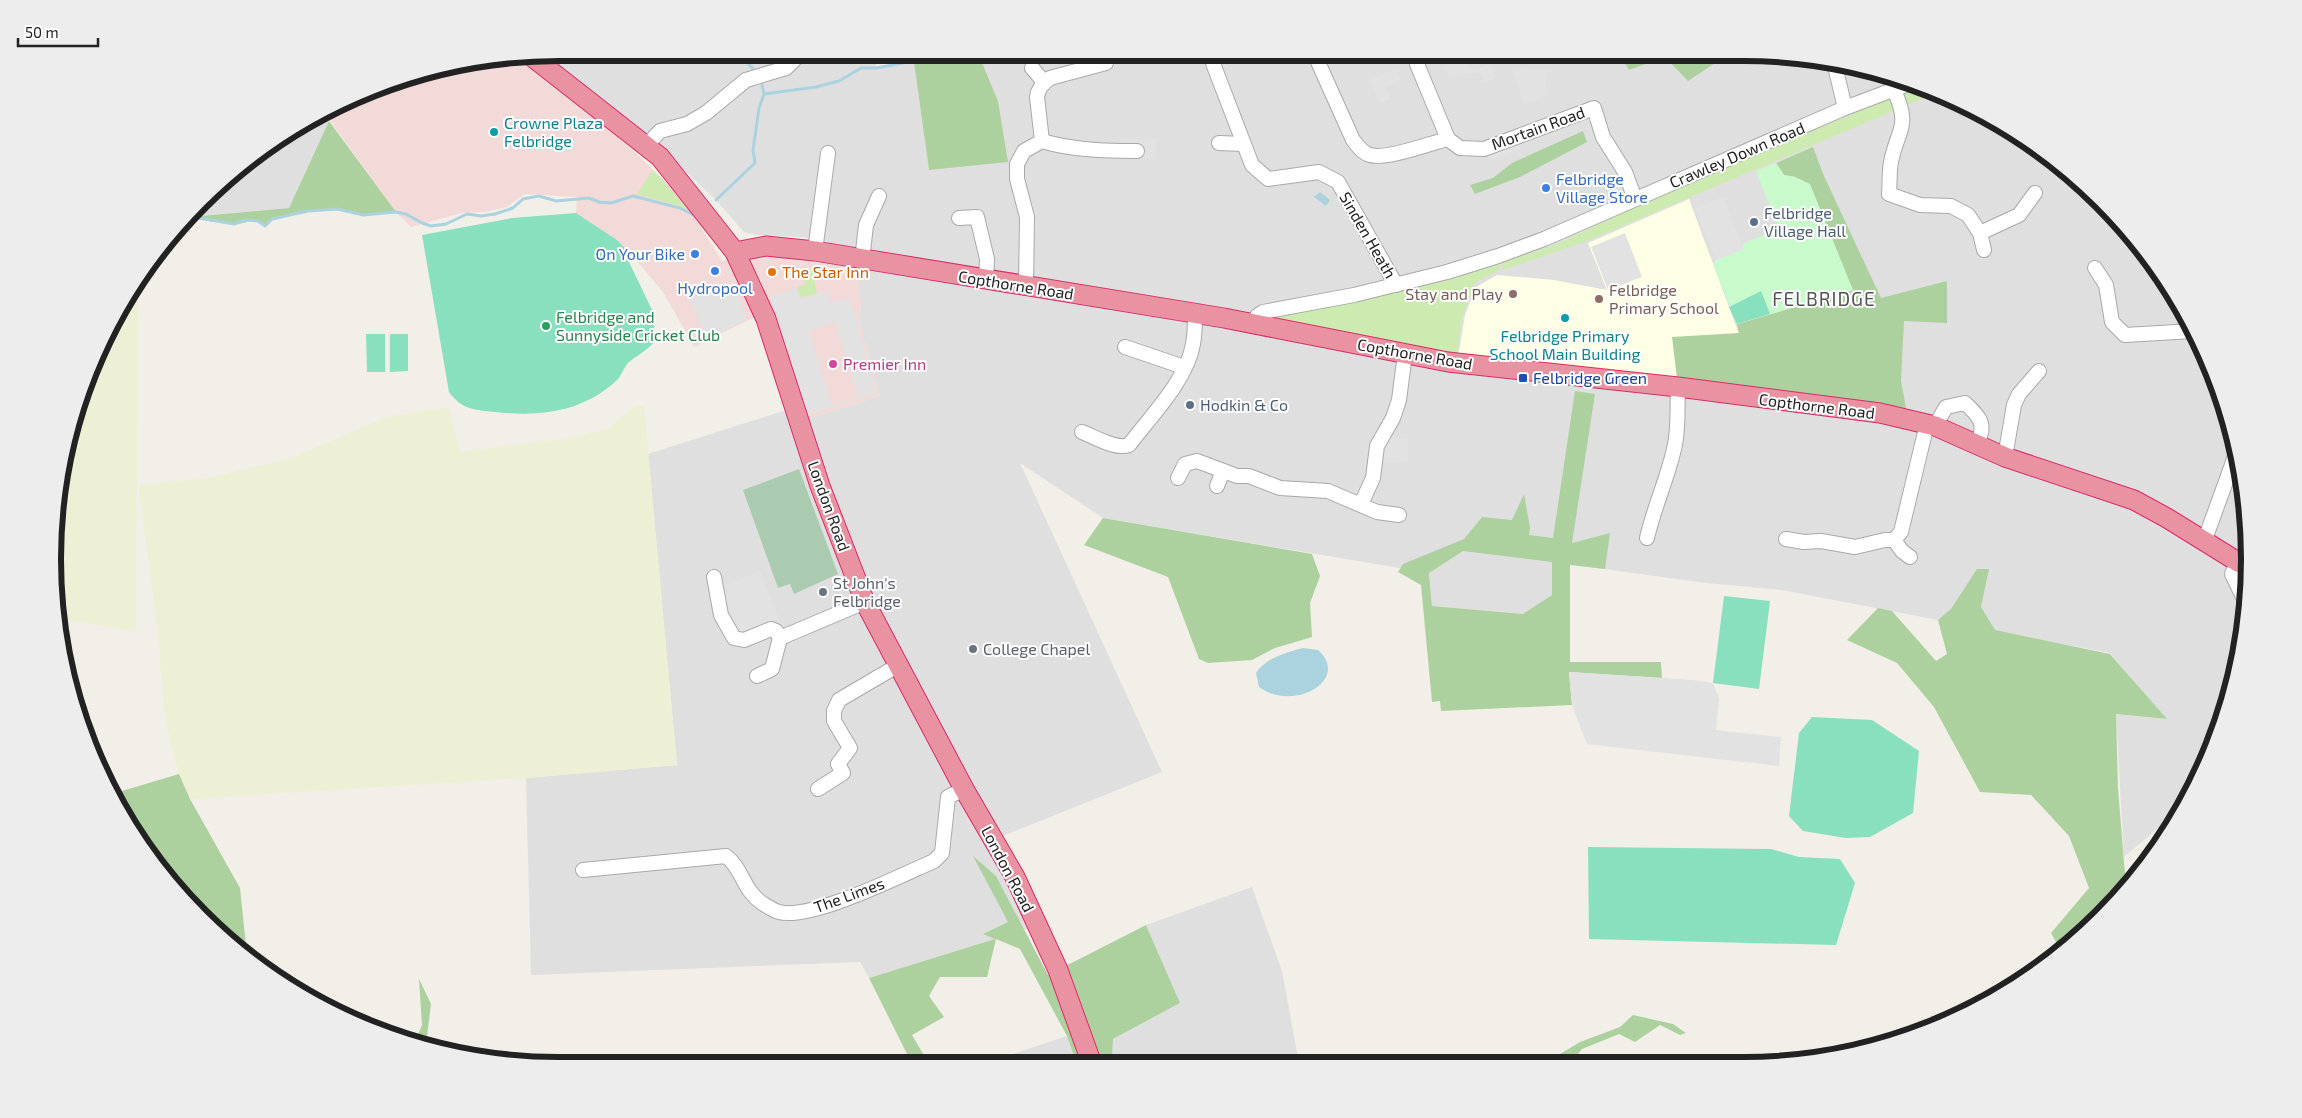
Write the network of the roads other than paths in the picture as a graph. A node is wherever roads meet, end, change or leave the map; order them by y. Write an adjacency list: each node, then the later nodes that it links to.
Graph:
1 (545, 61): 17 (highway, London Road)
2 (793, 61): 17 (street)
3 (1212, 61): 16 (street, Sinden Heath)
4 (1318, 61): 13 (street)
5 (1417, 61): 13 (street)
6 (1106, 63): 9 (street)
7 (1032, 68): 9 (street)
8 (1836, 70): 12 (street)
9 (1044, 82): 14 (street)
10 (1901, 87): 11 (street, Crawley Down Road)
11 (1894, 90): 12 (street, Crawley Down Road); 24 (street)
12 (1845, 108): 22 (street, Crawley Down Road)
13 (1448, 139): 22 (street, Mortain Road)
14 (1042, 141): 18 (street); 32 (street)
15 (1219, 143): 16 (street)
16 (1243, 144): 31 (street, Sinden Heath)
17 (647, 145): 27 (highway, London Road)
18 (1137, 150)
19 (828, 153): 26 (street)
20 (2035, 193): 24 (street)
21 (879, 196): 28 (street)
22 (1636, 199): 31 (street, Crawley Down Road)
23 (959, 218): 30 (street)
24 (1980, 233): 25 (street)
25 (1984, 250)
26 (815, 251): 27 (highway, Copthorne Road); 28 (highway, Copthorne Road)
27 (734, 252): 60 (highway, London Road)
28 (862, 260): 30 (highway, Copthorne Road)
29 (2095, 268): 35 (street)
30 (986, 280): 32 (highway, Copthorne Road)
31 (1396, 285): 34 (street, Crawley Down Road)
32 (1026, 287): 33 (highway, Copthorne Road)
33 (1196, 313): 34 (highway, Copthorne Road); 38 (street)
34 (1254, 324): 37 (highway, Copthorne Road)
35 (2185, 331)
36 (1124, 347): 38 (street)
37 (1405, 354): 40 (highway, Copthorne Road); 49 (street)
38 (1184, 367): 42 (street)
39 (2039, 371): 44 (street)
40 (1678, 387): 41 (highway, Copthorne Road); 51 (street)
41 (1931, 425): 43 (highway, Copthorne Road); 43 (street); 53 (street)
42 (1082, 432)
43 (1977, 444): 44 (highway, Copthorne Road)
44 (2005, 457): 54 (highway, Copthorne Road)
45 (1223, 471): 47 (street); 48 (street); 49 (street)
46 (2233, 472): 54 (street)
47 (1178, 478)
48 (1217, 486)
49 (1361, 504): 50 (street)
50 (1399, 515)
51 (1647, 538)
52 (1786, 539): 53 (street)
53 (1894, 540): 55 (street)
54 (2204, 542): 56 (highway, Copthorne Road)
55 (1910, 557)
56 (2241, 563)
57 (2241, 566): 59 (street)
58 (714, 577): 61 (street)
59 (2240, 591)
60 (865, 602): 61 (street); 62 (highway, London Road)
61 (780, 638): 63 (street)
62 (897, 666): 64 (highway, London Road); 65 (street)
63 (758, 676)
64 (964, 788): 66 (street, The Limes); 67 (highway, London Road)
65 (818, 789)
66 (583, 870)
67 (1089, 1057)

